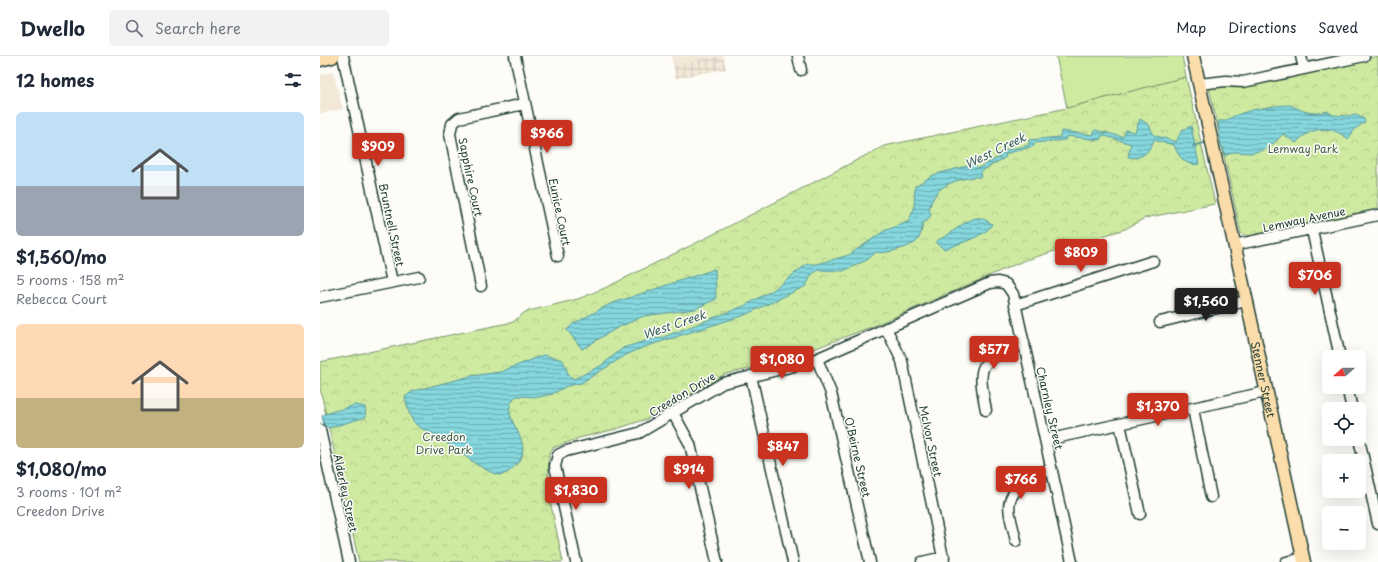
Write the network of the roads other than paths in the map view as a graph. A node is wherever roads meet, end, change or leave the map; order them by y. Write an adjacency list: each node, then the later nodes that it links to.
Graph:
1 (332, 56): 8 (highway)
2 (343, 56): 19 (street, Bruntnell Street)
3 (515, 56): 12 (street, Eunice Court)
4 (798, 56): 10 (street)
5 (1193, 56): 11 (main road, Stenner Street)
6 (1301, 56): 9 (street)
7 (1364, 56): 9 (street)
8 (320, 59)
9 (1304, 69): 11 (street)
10 (801, 70)
11 (1199, 84): 15 (main road, Stenner Street)
12 (524, 104): 16 (street, Eunice Court); 21 (street, Sapphire Court)
13 (1378, 215): 14 (street, Lemway Avenue)
14 (1312, 230): 15 (street, Lemway Avenue); 28 (street)
15 (1234, 245): 23 (main road, Stenner Street)
16 (558, 256)
17 (1153, 261): 24 (street)
18 (419, 277): 19 (street)
19 (392, 282): 22 (street)
20 (1006, 284): 24 (street, Charnley Street); 26 (street, Creedon Drive)
21 (482, 286)
22 (320, 298)
23 (1246, 301): 25 (street); 31 (main road, Stenner Street)
24 (1015, 305): 27 (street, Charnley Street)
25 (1160, 322)
26 (886, 328): 29 (street, Creedon Drive); 44 (street, McIvor Street)
27 (1024, 342): 33 (street); 37 (street, Charnley Street)
28 (1338, 350)
29 (817, 359): 30 (street, Creedon Drive); 50 (street, O'Beirne Street)
30 (751, 376): 34 (street, Creedon Drive); 49 (street)
31 (1266, 392): 32 (street); 45 (main road, Stenner Street)
32 (1193, 408): 35 (street); 40 (street)
33 (986, 410)
34 (673, 413): 47 (street, Creedon Drive); 48 (street)
35 (1120, 424): 37 (street); 41 (street)
36 (320, 430): 46 (street, Alderley Street)
37 (1046, 440): 39 (street, Charnley Street)
38 (1361, 446): 42 (street)
39 (1051, 469): 43 (street); 52 (street, Charnley Street)
40 (1211, 497)
41 (1140, 514)
42 (1378, 524)
43 (1016, 541)
44 (944, 559): 51 (street)
45 (1303, 560): 53 (street)
46 (349, 562)
47 (576, 562)
48 (717, 562)
49 (793, 562)
50 (870, 562)
51 (922, 562)
52 (1072, 562)
53 (1286, 562)

